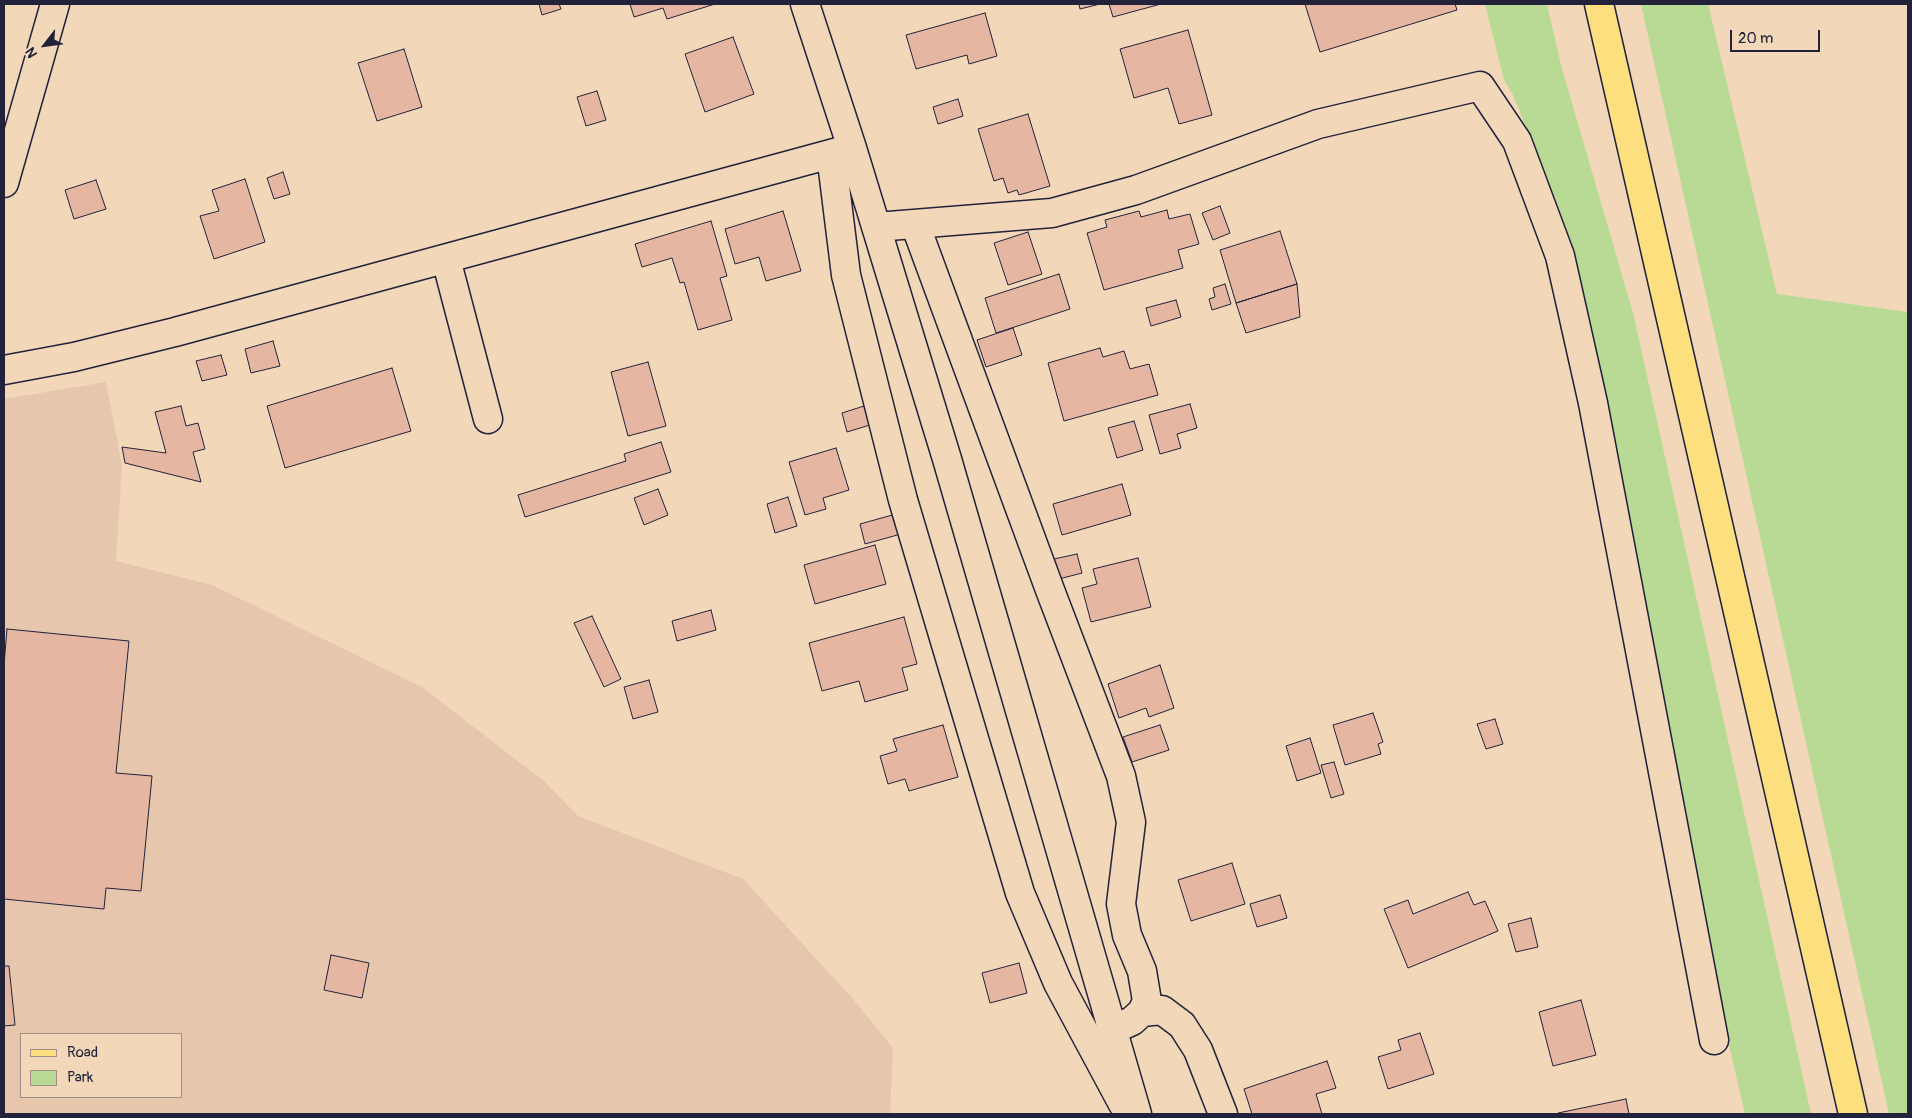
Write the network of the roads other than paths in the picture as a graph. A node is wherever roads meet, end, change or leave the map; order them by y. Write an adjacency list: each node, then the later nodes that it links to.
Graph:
1 (55, 4): 5 (street)
2 (805, 4): 4 (street)
3 (1599, 4): 17 (main road)
4 (842, 151): 7 (street); 8 (street); 14 (street)
5 (4, 183)
6 (915, 224): 7 (street); 11 (street); 13 (street)
7 (876, 226): 12 (street)
8 (446, 258): 9 (street); 10 (street)
9 (4, 370)
10 (488, 419)
11 (1142, 1012): 12 (street); 16 (street)
12 (1112, 1030): 15 (street)
13 (1714, 1040)
14 (1129, 1114)
15 (1137, 1114)
16 (1223, 1114)
17 (1853, 1114)

